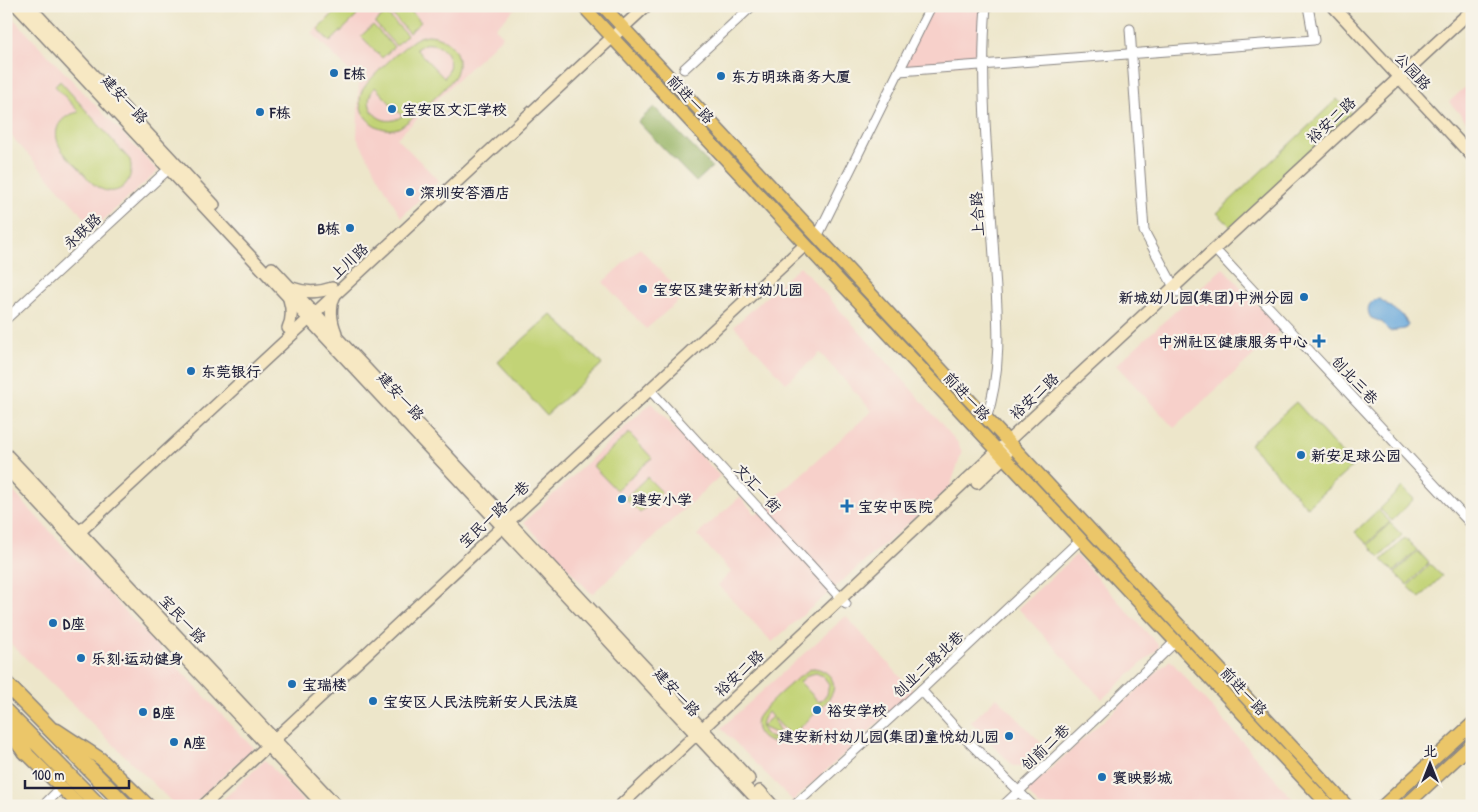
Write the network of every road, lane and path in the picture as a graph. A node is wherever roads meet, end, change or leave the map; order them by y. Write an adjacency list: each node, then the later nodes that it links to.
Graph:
1 (17, 6): 25 (main road, 建安一路)
2 (29, 6): 25 (main road, 建安一路)
3 (582, 6): 17 (main road, 前进一路)
4 (603, 6): 15 (main road, 前进一路)
5 (635, 6): 15 (main road, 上川路)
6 (646, 6): 15 (main road, 上川路)
7 (752, 6): 20 (street)
8 (931, 6): 21 (street)
9 (986, 6): 19 (street, 上合路)
10 (1308, 6): 18 (street)
11 (1333, 6): 22 (main road, 公园路)
12 (1343, 6): 22 (main road, 公园路)
13 (1472, 10): 22 (main road, 裕安二路)
14 (1472, 20): 22 (main road, 裕安二路)
15 (620, 25): 17 (main road, 上川路); 26 (main road, 前进一路)
16 (1130, 29): 18 (street)
17 (609, 35): 27 (main road, 前进一路); 31 (main road, 上川路)
18 (1131, 54): 19 (street); 29 (street)
19 (982, 65): 21 (street); 37 (street, 上合路)
20 (684, 69)
21 (899, 71): 26 (street)
22 (1404, 78): 23 (main road, 公园路); 24 (main road, 公园路); 28 (main road, 裕安二路); 29 (main road, 裕安二路)
23 (1472, 145)
24 (1472, 156)
25 (172, 166): 30 (main road, 建安一路); 33 (street, 永联路)
26 (817, 237): 37 (main road, 前进一路)
27 (805, 245): 36 (main road, 宝民一路一巷); 40 (main road, 前进一路)
28 (1219, 254): 29 (main road, 裕安二路); 44 (street, 创北三巷)
29 (1176, 290): 38 (main road, 裕安二路)
30 (289, 291): 31 (main road); 32 (main road, 建安一路); 34 (main road)
31 (334, 291): 32 (main road, 上川路); 35 (main road)
32 (309, 313): 34 (main road, 上川路); 35 (main road, 建安一路)
33 (6, 319)
34 (289, 332): 35 (main road); 46 (main road, 上川路)
35 (332, 337): 43 (main road, 建安一路)
36 (650, 390): 43 (main road, 宝民一路一巷); 48 (street, 文汇一街)
37 (986, 418): 38 (main road, 前进一路)
38 (1009, 444): 40 (main road, 裕安二路); 42 (main road, 前进一路)
39 (6, 454): 46 (main road, 宝民一路)
40 (1000, 455): 45 (main road, 前进一路); 48 (main road, 裕安二路)
41 (6, 468): 46 (main road, 宝民一路)
42 (1081, 520): 45 (main road); 79 (main road, 前进一路)
43 (506, 524): 57 (main road, 建安一路); 58 (main road, 宝民一路一巷)
44 (1472, 525)
45 (1070, 530): 47 (main road, 前进一路)
46 (74, 532): 58 (main road, 宝民一路)
47 (1080, 540): 49 (main road, 前进一路); 51 (street, 创业二路北巷)
48 (844, 601): 57 (main road, 裕安二路)
49 (1176, 641): 62 (street, 创前二巷); 78 (main road, 前进一路)
50 (6, 684): 53 (highway)
51 (921, 690): 62 (street); 75 (street, 创业二路北巷)
52 (6, 712): 65 (highway)
53 (41, 720): 66 (highway); 67 (main road)
54 (6, 723): 60 (highway)
55 (1472, 724): 80 (main road)
56 (6, 733): 60 (main road)
57 (701, 734): 71 (main road, 裕安二路); 72 (main road, 裕安二路); 73 (main road, 建安一路); 74 (main road, 建安一路)
58 (271, 742): 68 (main road, 宝民一路一巷); 69 (main road, 宝民一路); 70 (main road, 宝民一路)
59 (1472, 744): 81 (main road)
60 (25, 752): 61 (main road)
61 (62, 787): 63 (street); 64 (main road)
62 (1019, 790): 76 (street, 创前二巷); 77 (street)
63 (43, 806)
64 (80, 806)
65 (99, 806)
66 (126, 806)
67 (149, 806)
68 (203, 806)
69 (324, 806)
70 (337, 806)
71 (620, 806)
72 (630, 806)
73 (763, 806)
74 (774, 806)
75 (794, 806)
76 (1002, 806)
77 (1034, 806)
78 (1328, 806)
79 (1347, 806)
80 (1383, 806)
81 (1405, 806)

